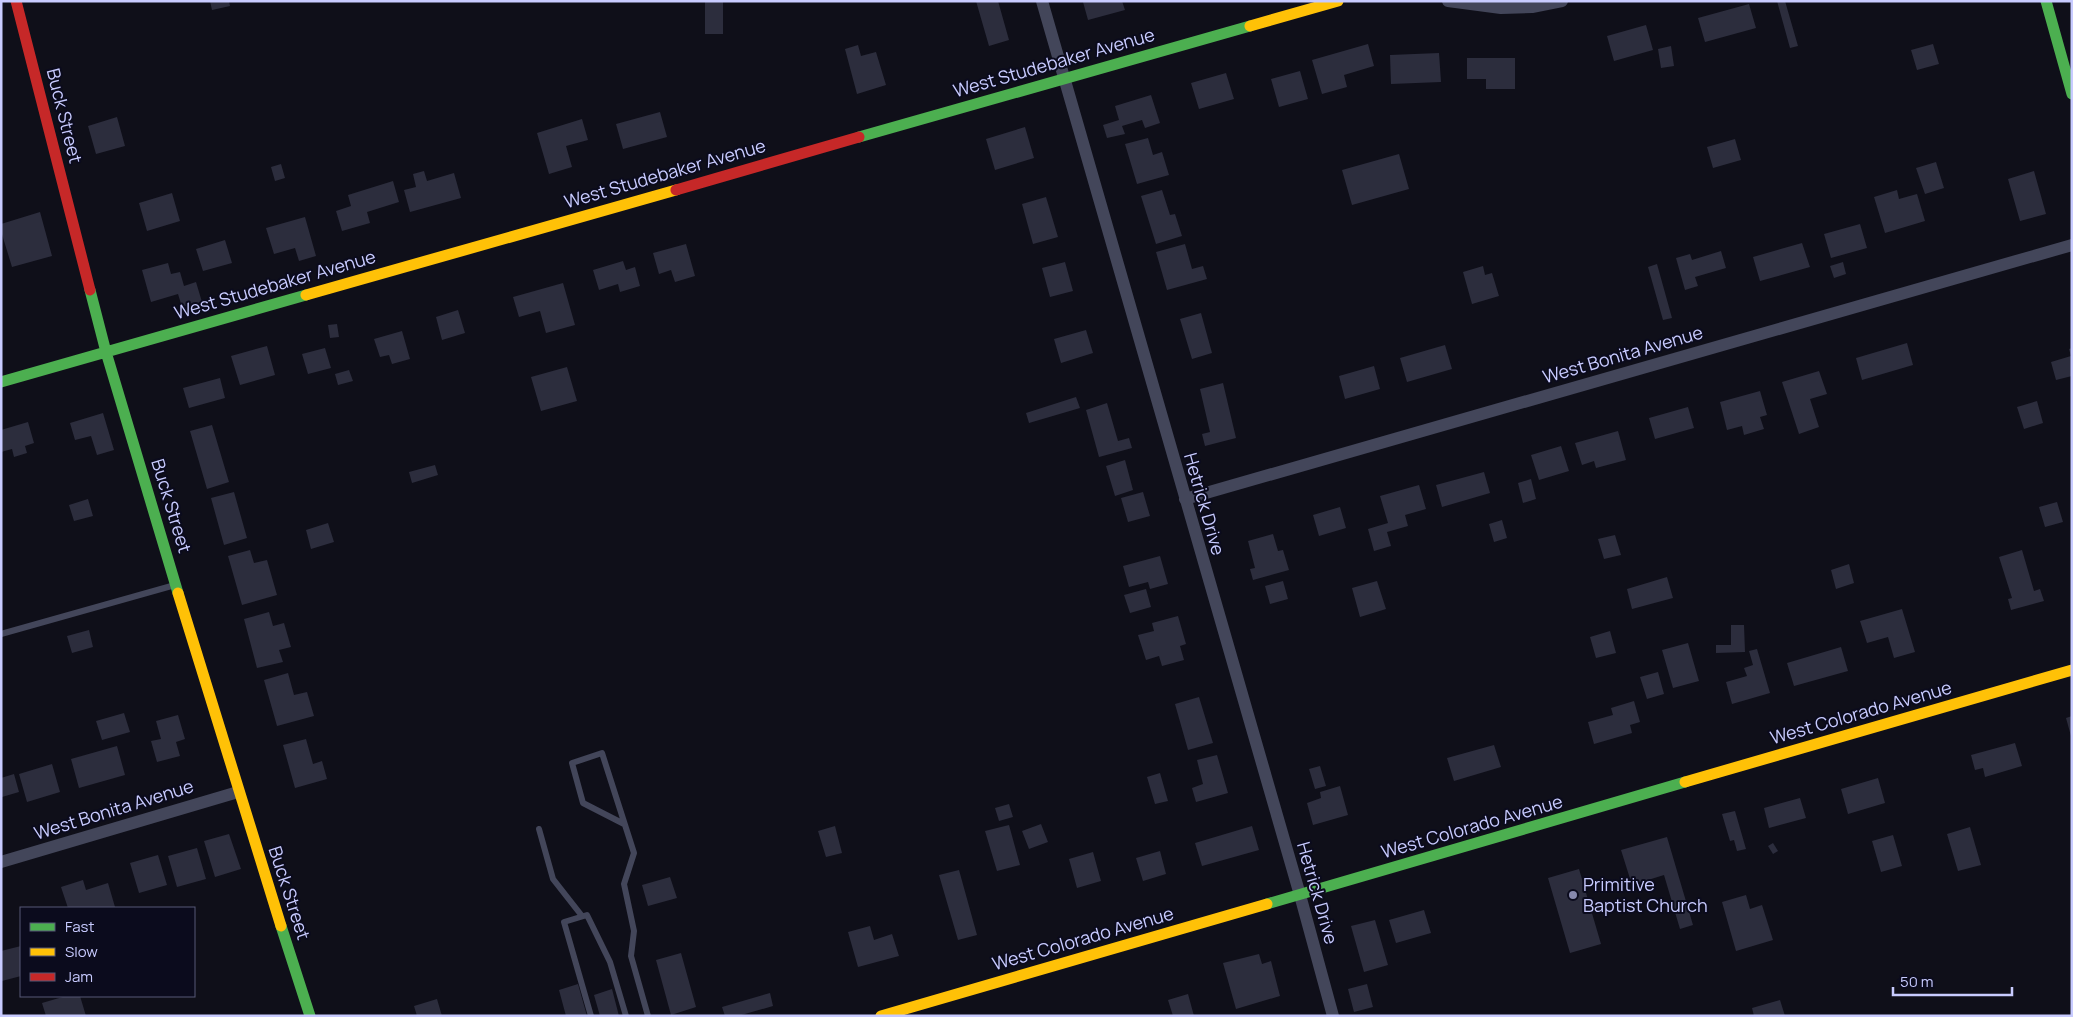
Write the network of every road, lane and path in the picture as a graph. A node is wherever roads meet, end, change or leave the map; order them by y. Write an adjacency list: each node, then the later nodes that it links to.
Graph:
1 (16, 1): 10 (street, Buck Street)
2 (1042, 1): 7 (street, Hetrick Drive)
3 (1338, 1): 7 (street, West Studebaker Avenue)
4 (1448, 1): 5 (street)
5 (1562, 1)
6 (2046, 1): 8 (street)
7 (1064, 78): 10 (street, West Studebaker Avenue); 12 (street, Hetrick Drive)
8 (2072, 94)
9 (2072, 245): 12 (street, West Bonita Avenue)
10 (106, 352): 11 (street, West Studebaker Avenue); 13 (street, Buck Street)
11 (1, 382)
12 (1185, 499): 20 (street, Hetrick Drive)
13 (176, 585): 14 (lane); 16 (street, Buck Street)
14 (1, 634)
15 (2072, 670): 20 (street, West Colorado Avenue)
16 (238, 792): 19 (street, West Bonita Avenue); 22 (street, Buck Street)
17 (624, 824): 17 (lane); 25 (lane)
18 (539, 829): 21 (lane)
19 (1, 862)
20 (1300, 895): 26 (street, West Colorado Avenue); 27 (street, Hetrick Drive)
21 (582, 916): 23 (lane); 24 (lane)
22 (310, 1016)
23 (591, 1016)
24 (626, 1016)
25 (648, 1016)
26 (882, 1016)
27 (1333, 1016)

